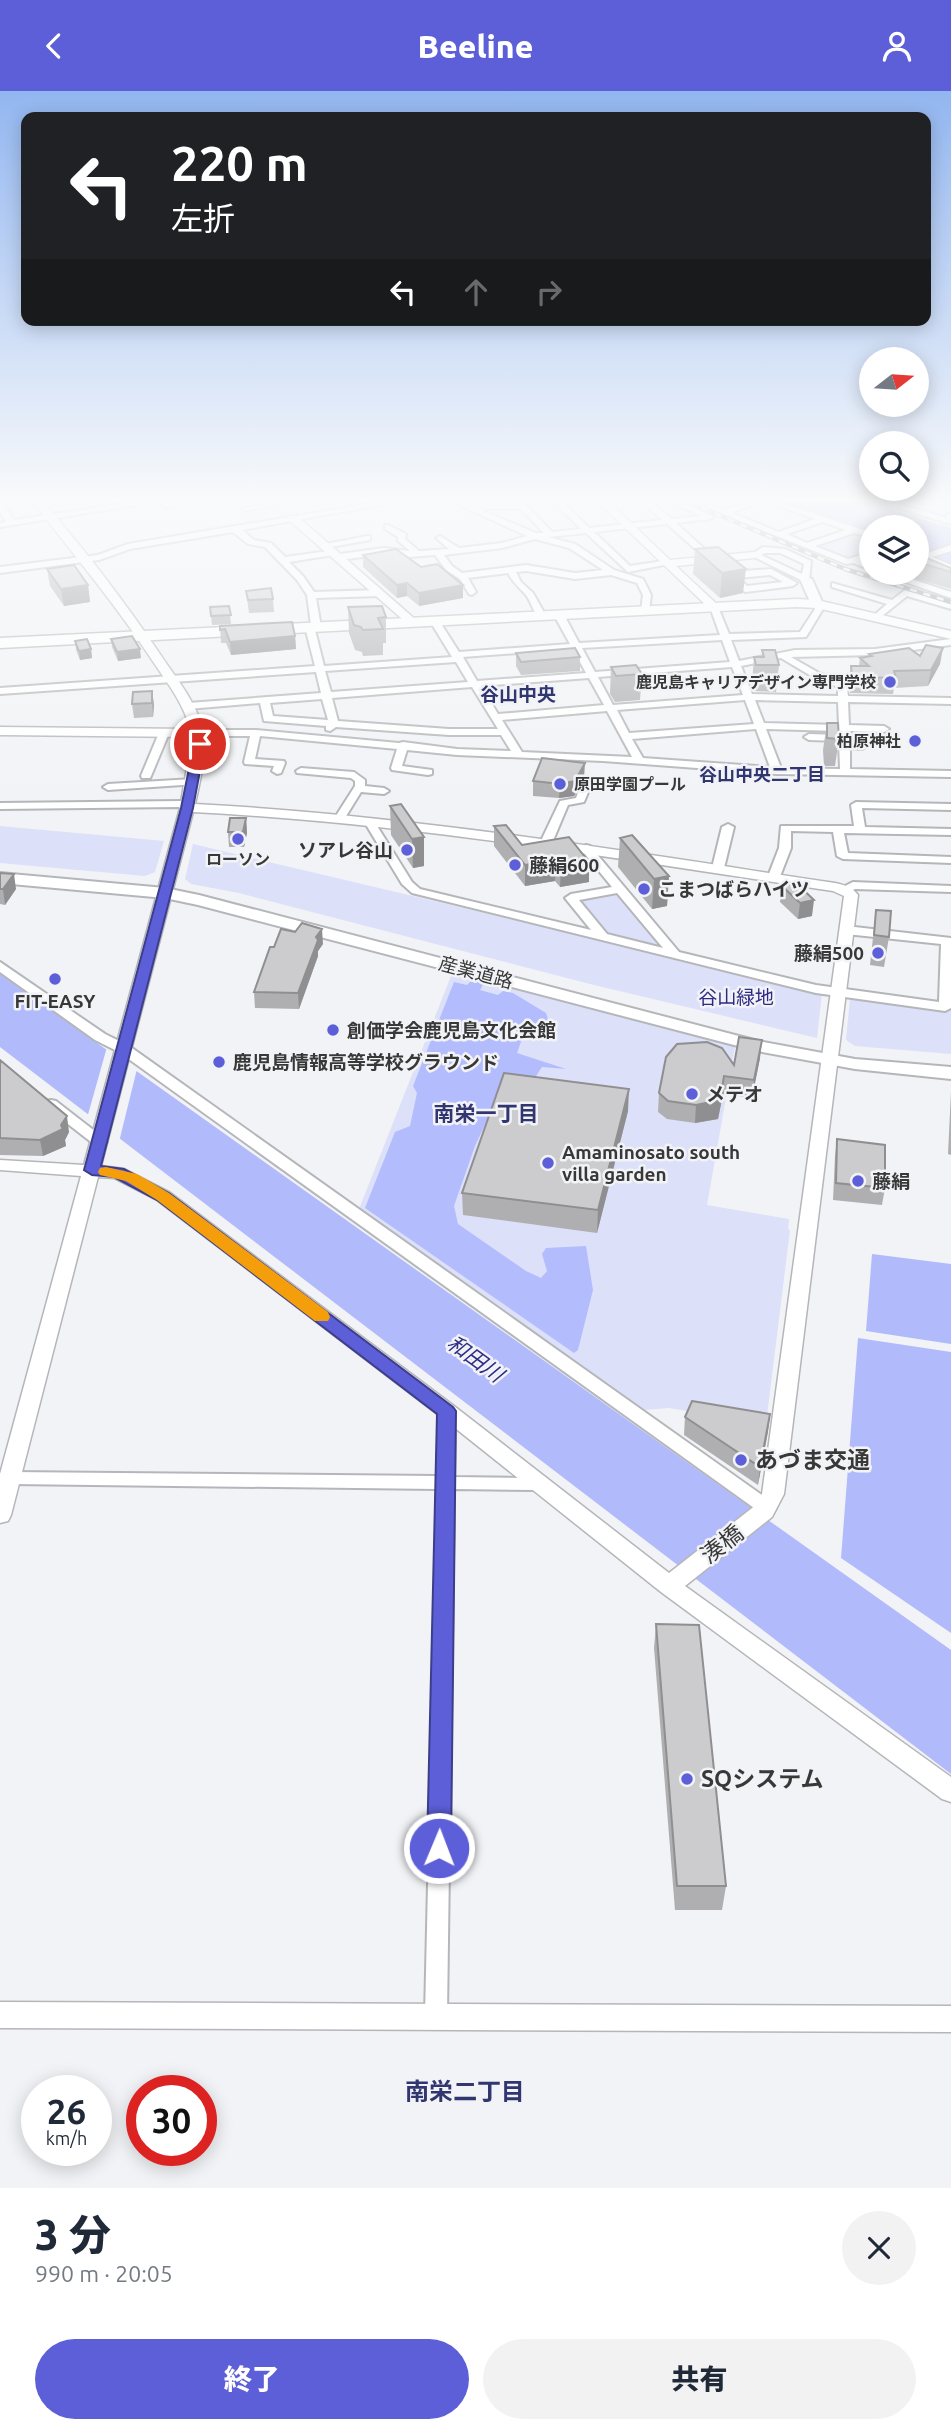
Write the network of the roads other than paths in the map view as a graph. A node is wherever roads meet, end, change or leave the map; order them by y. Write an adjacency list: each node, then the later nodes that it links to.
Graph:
1 (117, 600): 24 (street)
2 (311, 600): 21 (street)
3 (388, 600): 20 (street)
4 (533, 600): 17 (street)
5 (646, 600): 15 (street)
6 (707, 600): 14 (street)
7 (816, 600): 12 (main road)
8 (884, 600): 11 (street)
9 (897, 600): 11 (street)
10 (929, 600): 13 (street)
11 (894, 603): 18 (street)
12 (817, 604): 14 (highway); 18 (highway); 22 (street)
13 (951, 606)
14 (714, 607): 15 (highway); 25 (street)
15 (645, 611): 16 (highway)
16 (559, 615): 17 (highway); 28 (street)
17 (541, 616): 19 (highway)
18 (876, 618): 23 (highway)
19 (435, 621): 20 (highway); 31 (street)
20 (412, 622): 21 (highway)
21 (313, 627): 24 (highway); 33 (street)
22 (789, 635): 25 (street); 29 (street)
23 (951, 635)
24 (143, 636): 27 (highway); 35 (street)
25 (727, 637): 28 (street); 32 (street)
26 (951, 642): 29 (street)
27 (0, 643)
28 (577, 646): 31 (street); 34 (street)
29 (795, 653): 30 (street)
30 (782, 655): 32 (street); 40 (street)
31 (457, 657): 33 (street); 36 (street)
32 (737, 664): 34 (street); 39 (street)
33 (320, 669): 35 (street); 38 (street)
34 (594, 676): 36 (street); 44 (street)
35 (171, 679): 37 (street); 43 (street)
36 (476, 685): 38 (street); 45 (street)
37 (0, 691)
38 (327, 697): 41 (street); 48 (street)
39 (750, 697): 40 (street); 44 (street); 46 (street)
40 (843, 698): 42 (street); 56 (street)
41 (265, 701): 43 (street); 48 (street)
42 (951, 701)
43 (188, 706): 52 (street)
44 (611, 708): 45 (street); 54 (street)
45 (496, 717): 50 (street)
46 (761, 726): 54 (street); 56 (street); 63 (street)
47 (884, 729): 56 (street)
48 (332, 730): 50 (street); 53 (street); 57 (street)
49 (0, 731): 51 (street)
50 (505, 732): 59 (street)
51 (164, 733): 52 (street); 67 (street)
52 (198, 733): 53 (street); 68 (street)
53 (256, 733): 61 (street)
54 (627, 736): 60 (street)
55 (809, 737): 56 (street)
56 (844, 737): 58 (street); 65 (street)
57 (403, 745): 59 (street); 64 (street)
58 (862, 746)
59 (519, 755): 60 (street)
60 (639, 761): 63 (street)
61 (277, 771)
62 (301, 771): 71 (street)
63 (778, 771): 65 (street)
64 (428, 772)
65 (845, 773): 66 (street)
66 (951, 774)
67 (146, 776)
68 (193, 782): 70 (street); 75 (street)
69 (586, 786): 82 (street)
70 (108, 787)
71 (358, 789): 72 (street); 76 (street)
72 (384, 791)
73 (0, 806): 75 (street)
74 (951, 807): 80 (street)
75 (187, 808): 76 (street); 89 (street)
76 (339, 819): 77 (street)
77 (370, 823): 82 (street); 94 (street)
78 (728, 827): 85 (street)
79 (838, 829): 80 (street); 84 (street); 88 (street)
80 (860, 829): 81 (street)
81 (951, 832)
82 (546, 843): 83 (street)
83 (586, 848): 85 (street); 90 (street)
84 (951, 860)
85 (718, 868): 88 (street)
86 (0, 870): 89 (main road, 産業道路)
87 (0, 878): 89 (main road, 産業道路)
88 (773, 879): 92 (street)
89 (166, 889): 98 (street); 99 (main road, 産業道路)
90 (619, 889): 94 (street); 95 (street)
91 (951, 889): 92 (street)
92 (845, 890): 93 (street)
93 (846, 930): 97 (street); 97 (street)
94 (604, 938): 95 (street)
95 (676, 956): 97 (street)
96 (0, 966): 98 (street)
97 (837, 993): 99 (street)
98 (124, 1049): 103 (street); 110 (street)
99 (830, 1055): 100 (main road, 産業道路); 101 (main road, 産業道路); 110 (street)
100 (951, 1063)
101 (951, 1073)
102 (40, 1095): 103 (street)
103 (100, 1139): 105 (street)
104 (0, 1165): 105 (street)
105 (92, 1170): 106 (street); 107 (street)
106 (447, 1411): 108 (street); 109 (street)
107 (5, 1477): 108 (street); 111 (street)
108 (445, 1482): 109 (street); 115 (street)
109 (537, 1484): 112 (street)
110 (765, 1509): 112 (street, 湊橋)
111 (0, 1515)
112 (675, 1582): 113 (street)
113 (951, 1791)
114 (0, 2015): 115 (street)
115 (436, 2016): 116 (street)
116 (951, 2019)

